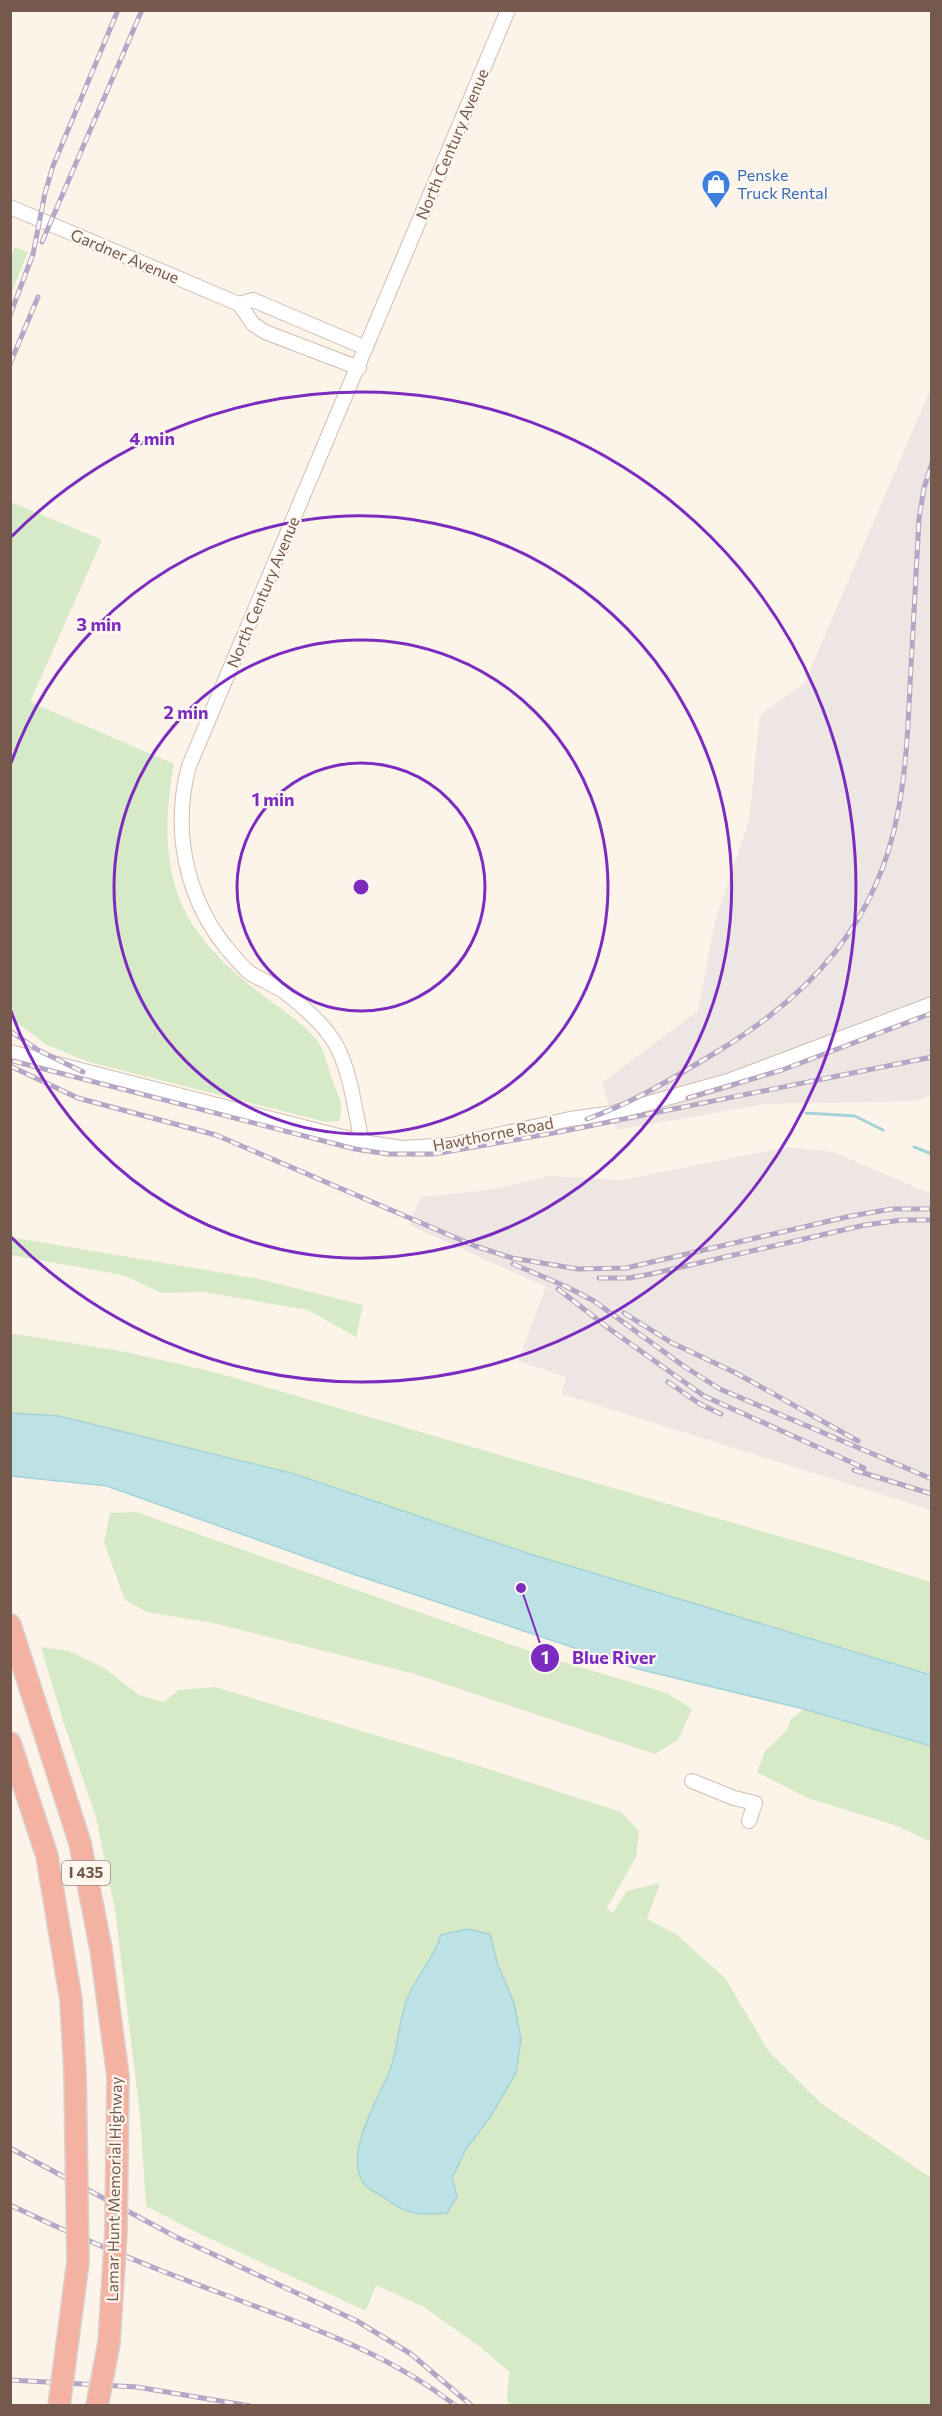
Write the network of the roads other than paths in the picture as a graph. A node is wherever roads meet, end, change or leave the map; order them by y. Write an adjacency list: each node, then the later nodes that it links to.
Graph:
1 (508, 10): 4 (street, North Century Avenue)
2 (10, 207): 3 (street, Gardner Avenue)
3 (239, 304): 4 (street, Gardner Avenue); 5 (street, Gardner Avenue)
4 (366, 348): 5 (street, North Century Avenue)
5 (358, 368): 8 (street, North Century Avenue)
6 (932, 1004): 8 (street, Hawthorne Road)
7 (10, 1052): 8 (street, Hawthorne Road)
8 (362, 1142)
9 (10, 1625): 14 (highway, Lamar Hunt Memorial Highway / I 435, bridge)
10 (10, 1743): 13 (highway, I 435, bridge)
11 (692, 1781): 12 (street)
12 (749, 1821)
13 (59, 2406)
14 (97, 2406)

